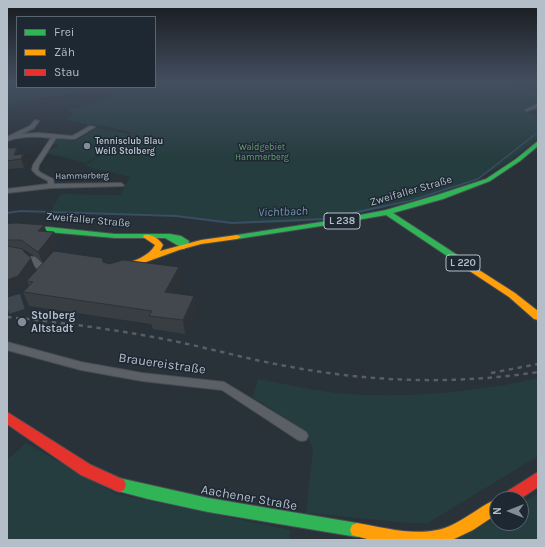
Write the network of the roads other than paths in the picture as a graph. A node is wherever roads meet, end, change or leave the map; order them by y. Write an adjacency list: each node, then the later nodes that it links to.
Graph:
1 (532, 108): 2 (street)
2 (526, 110)
3 (37, 120): 5 (street)
4 (92, 127): 6 (street)
5 (13, 136): 6 (street); 7 (street)
6 (55, 136): 10 (street, Hammerberg)
7 (7, 139)
8 (538, 143): 12 (main road, Zweifaller Straße / L 238)
9 (121, 185): 10 (street, Hammerberg)
10 (50, 186): 11 (street)
11 (7, 191)
12 (387, 212): 15 (main road, Zweifaller Straße / L 238); 20 (main road, L 220)
13 (7, 228): 14 (main road, Zweifaller Straße)
14 (147, 237): 15 (main road, Zweifaller Straße); 17 (main road)
15 (184, 246): 17 (main road, L 238)
16 (28, 256): 18 (street)
17 (141, 260): 19 (main road, L 238)
18 (44, 270)
19 (113, 272)
20 (538, 316)
21 (7, 346): 23 (street, Brauereistraße)
22 (7, 417): 27 (main road, Aachener Straße)
23 (302, 436)
24 (538, 480): 25 (main road)
25 (521, 491)
26 (489, 511): 27 (main road, Aachener Straße)
27 (434, 539)

